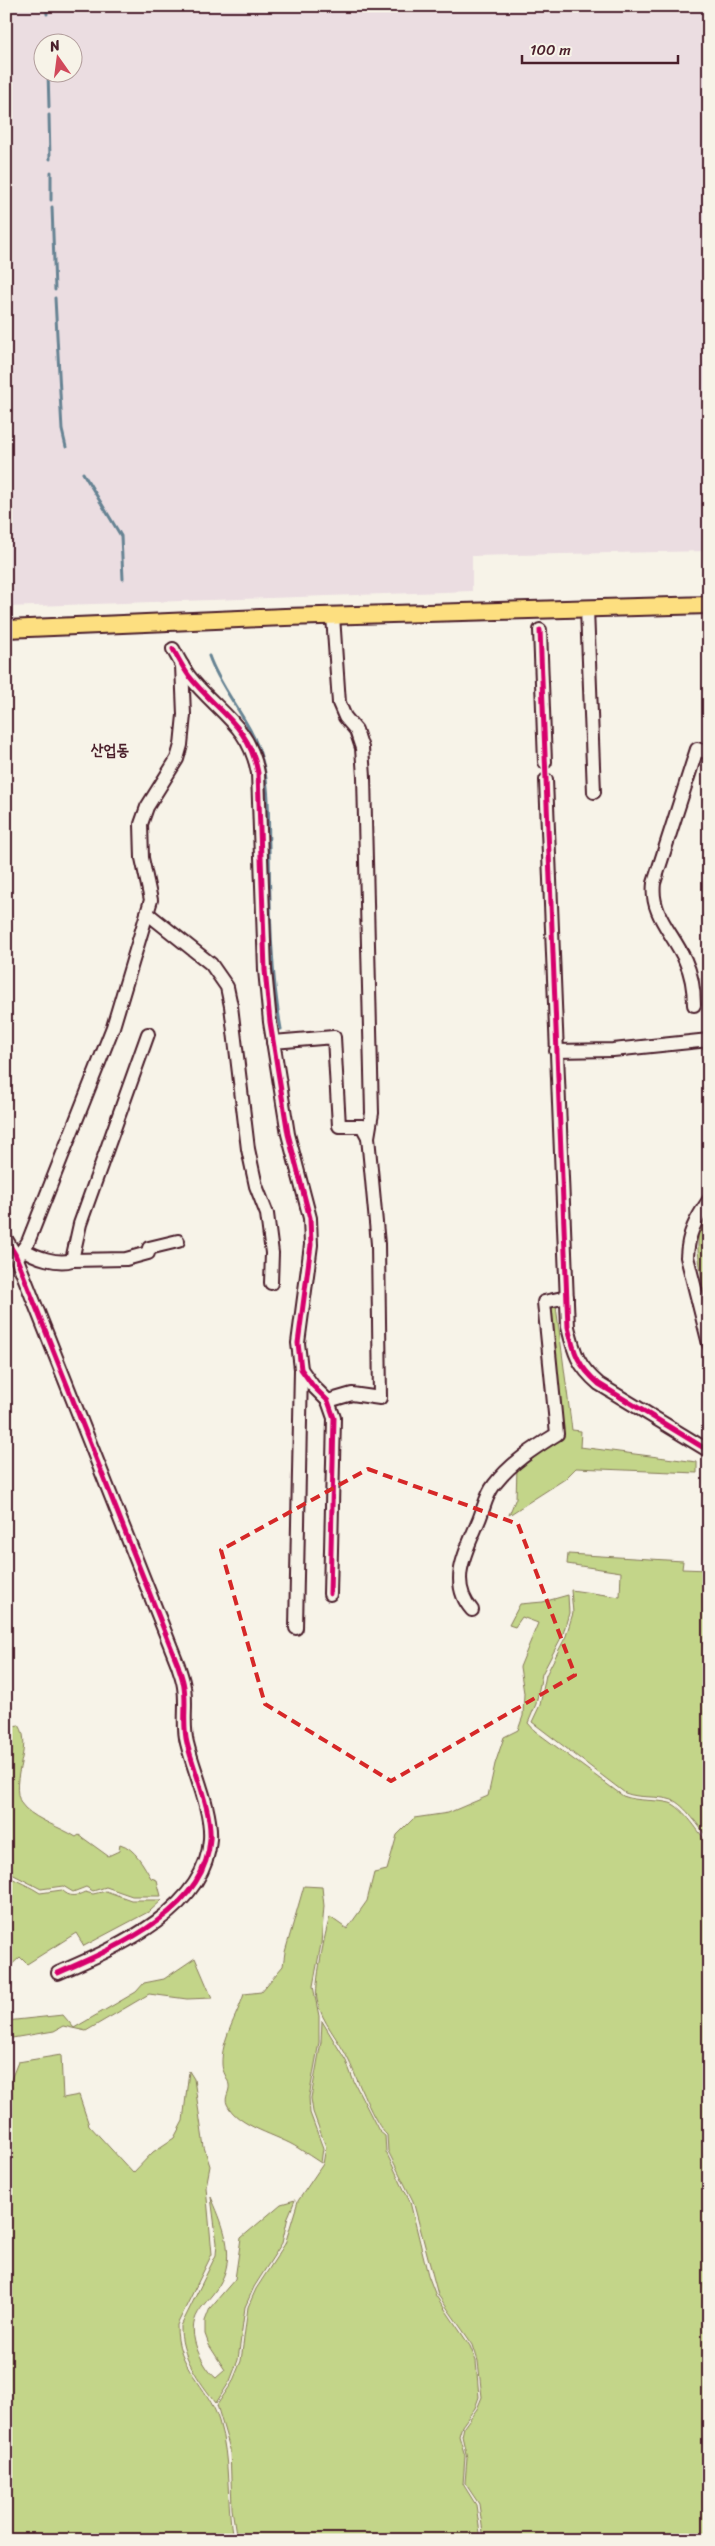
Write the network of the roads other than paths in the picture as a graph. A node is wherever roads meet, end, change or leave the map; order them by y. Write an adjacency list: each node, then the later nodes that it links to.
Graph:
1 (709, 605): 2 (main road)
2 (587, 609): 3 (main road); 11 (street)
3 (333, 616): 4 (main road); 18 (street)
4 (6, 629)
5 (540, 630): 9 (street)
6 (173, 649): 7 (street)
7 (182, 664): 12 (street); 16 (street)
8 (709, 753): 13 (street)
9 (545, 762)
10 (546, 780): 17 (street)
11 (594, 792)
12 (147, 913): 22 (street); 24 (street)
13 (694, 1004)
14 (148, 1034): 23 (street)
15 (709, 1040): 17 (street)
16 (273, 1042): 18 (street); 27 (street)
17 (556, 1051): 25 (street)
18 (368, 1137): 28 (street)
19 (709, 1200): 26 (street)
20 (6, 1239): 22 (street)
21 (178, 1240): 23 (street)
22 (20, 1254): 23 (street); 33 (street)
23 (72, 1260)
24 (271, 1283)
25 (566, 1297): 29 (street); 31 (street)
26 (709, 1344)
27 (301, 1369): 28 (street); 32 (street)
28 (328, 1401): 30 (street)
29 (709, 1451)
30 (330, 1594)
31 (472, 1610)
32 (296, 1628)
33 (58, 1973)

